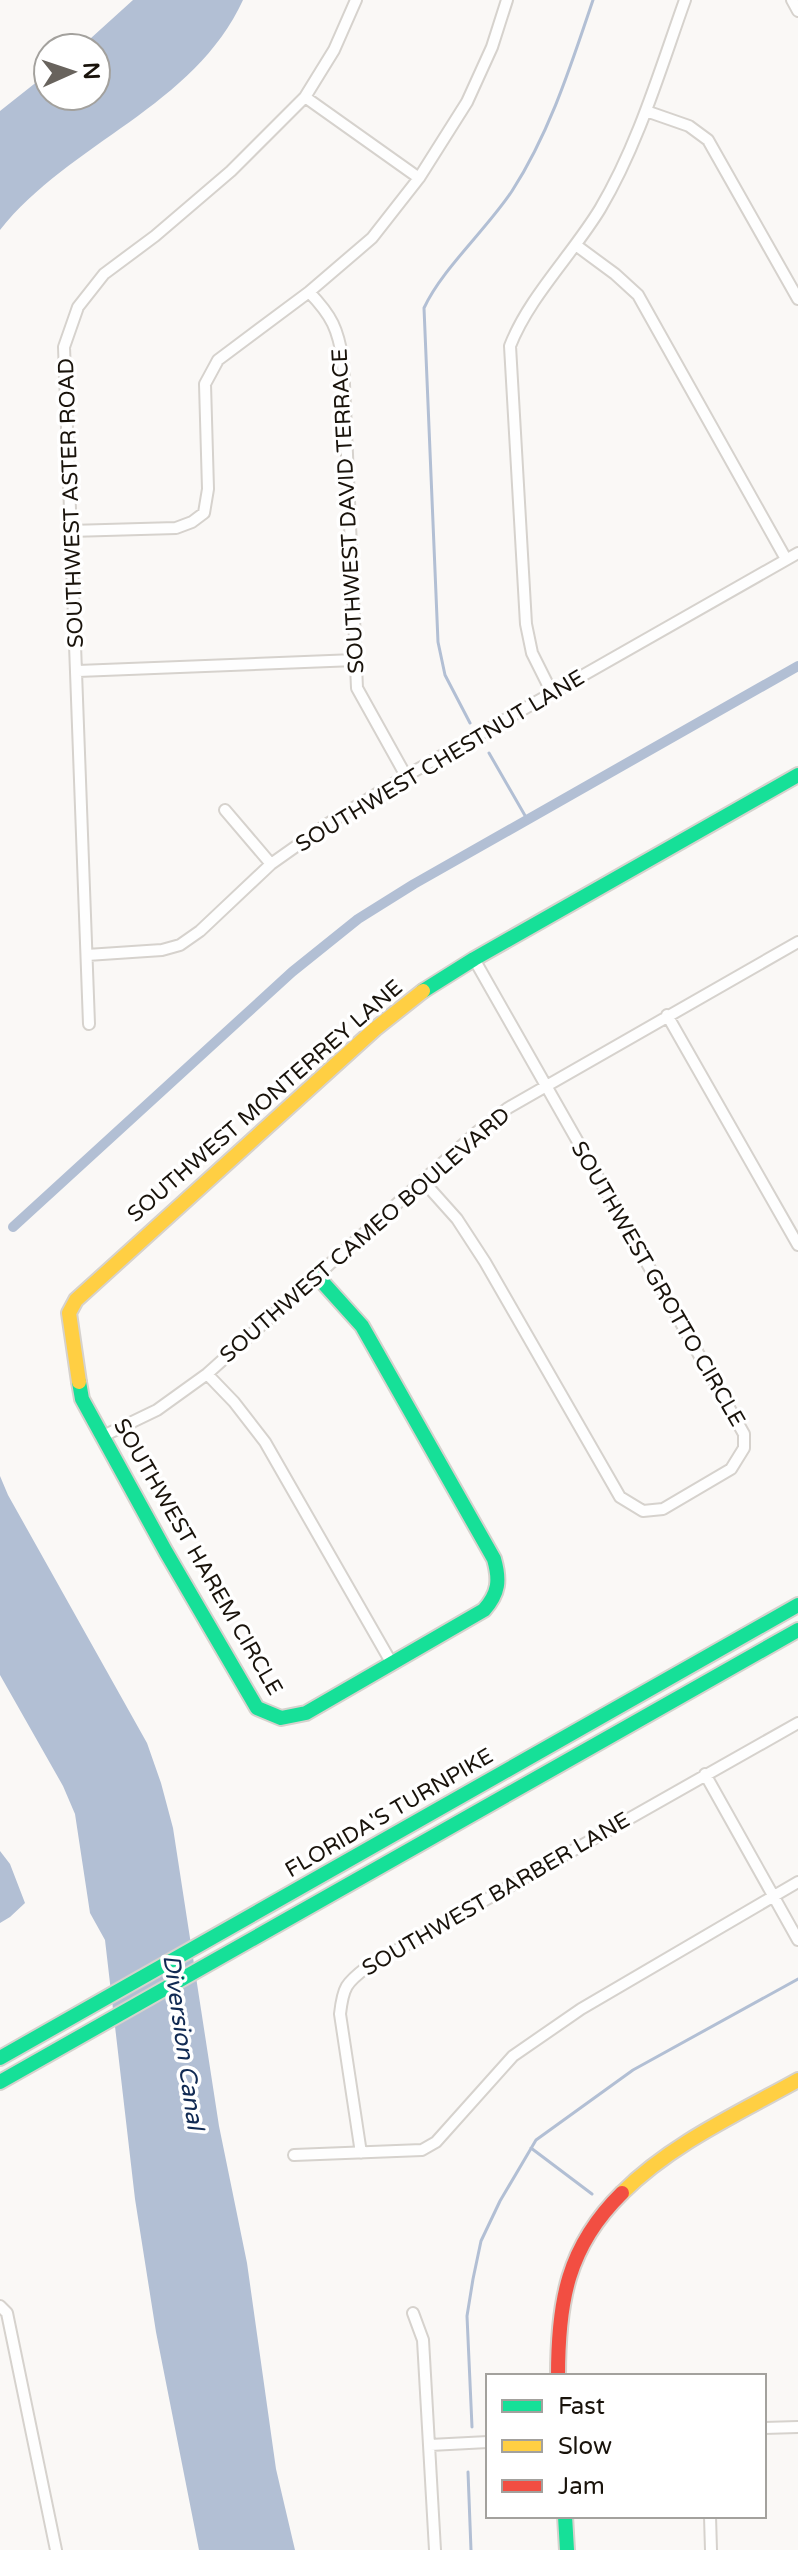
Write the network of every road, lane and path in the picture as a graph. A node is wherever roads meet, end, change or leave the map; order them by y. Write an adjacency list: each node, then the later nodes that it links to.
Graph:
1 (356, 0): 6 (street, SOUTHWEST ASTER ROAD)
2 (507, 0): 8 (street)
3 (685, 0): 7 (street)
4 (792, 0): 5 (street)
5 (798, 11)
6 (305, 97): 8 (street); 12 (street, SOUTHWEST ASTER ROAD)
7 (646, 111): 9 (street); 11 (street)
8 (419, 178): 10 (street)
9 (577, 246): 14 (street); 17 (street)
10 (309, 292): 12 (street); 15 (street, SOUTHWEST DAVID TERRACE)
11 (798, 299)
12 (70, 531): 16 (street, SOUTHWEST ASTER ROAD)
13 (798, 553): 14 (street, SOUTHWEST CHESTNUT LANE)
14 (786, 559): 17 (street, SOUTHWEST CHESTNUT LANE)
15 (355, 660): 16 (street); 19 (street, SOUTHWEST DAVID TERRACE)
16 (78, 671): 23 (street, SOUTHWEST ASTER ROAD)
17 (552, 693): 19 (street, SOUTHWEST CHESTNUT LANE)
18 (798, 775): 24 (main road, SOUTHWEST MONTERREY LANE)
19 (406, 776): 21 (street, SOUTHWEST CHESTNUT LANE)
20 (225, 810): 21 (street)
21 (271, 864): 23 (street, SOUTHWEST CHESTNUT LANE)
22 (794, 944): 25 (street); 26 (street, SOUTHWEST CAMEO BOULEVARD)
23 (87, 955): 27 (street, SOUTHWEST ASTER ROAD)
24 (474, 959): 28 (street, SOUTHWEST GROTTO CIRCLE); 32 (main road, SOUTHWEST MONTERREY LANE)
25 (798, 959)
26 (667, 1015): 28 (street, SOUTHWEST CAMEO BOULEVARD); 30 (street)
27 (89, 1024)
28 (544, 1086): 29 (street, SOUTHWEST CAMEO BOULEVARD); 29 (street, SOUTHWEST GROTTO CIRCLE)
29 (423, 1181): 31 (street, SOUTHWEST CAMEO BOULEVARD)
30 (798, 1245)
31 (317, 1276): 33 (street, SOUTHWEST CAMEO BOULEVARD); 37 (main road, SOUTHWEST HAREM CIRCLE)
32 (69, 1313): 34 (main road, SOUTHWEST HAREM CIRCLE)
33 (207, 1374): 34 (street, SOUTHWEST CAMEO BOULEVARD); 37 (street)
34 (101, 1437): 37 (main road, SOUTHWEST HAREM CIRCLE)
35 (798, 1605): 43 (main road, FLORIDA'S TURNPIKE)
36 (798, 1630): 45 (main road, FLORIDA'S TURNPIKE)
37 (391, 1662)
38 (798, 1723): 39 (street, SOUTHWEST BARBER LANE)
39 (705, 1774): 41 (street); 46 (street, SOUTHWEST BARBER LANE)
40 (798, 1882): 41 (street)
41 (772, 1896): 42 (street); 46 (street)
42 (798, 1940)
43 (0, 2058)
44 (798, 2080): 50 (main road)
45 (0, 2082)
46 (361, 2153): 47 (street)
47 (294, 2155)
48 (0, 2306): 57 (street)
49 (413, 2313): 54 (street)
50 (558, 2374)
51 (798, 2427): 52 (street)
52 (766, 2428)
53 (486, 2442): 54 (street)
54 (430, 2445): 58 (street)
55 (565, 2518): 59 (main road)
56 (710, 2518): 60 (street)
57 (56, 2550)
58 (435, 2550)
59 (567, 2550)
60 (711, 2550)

